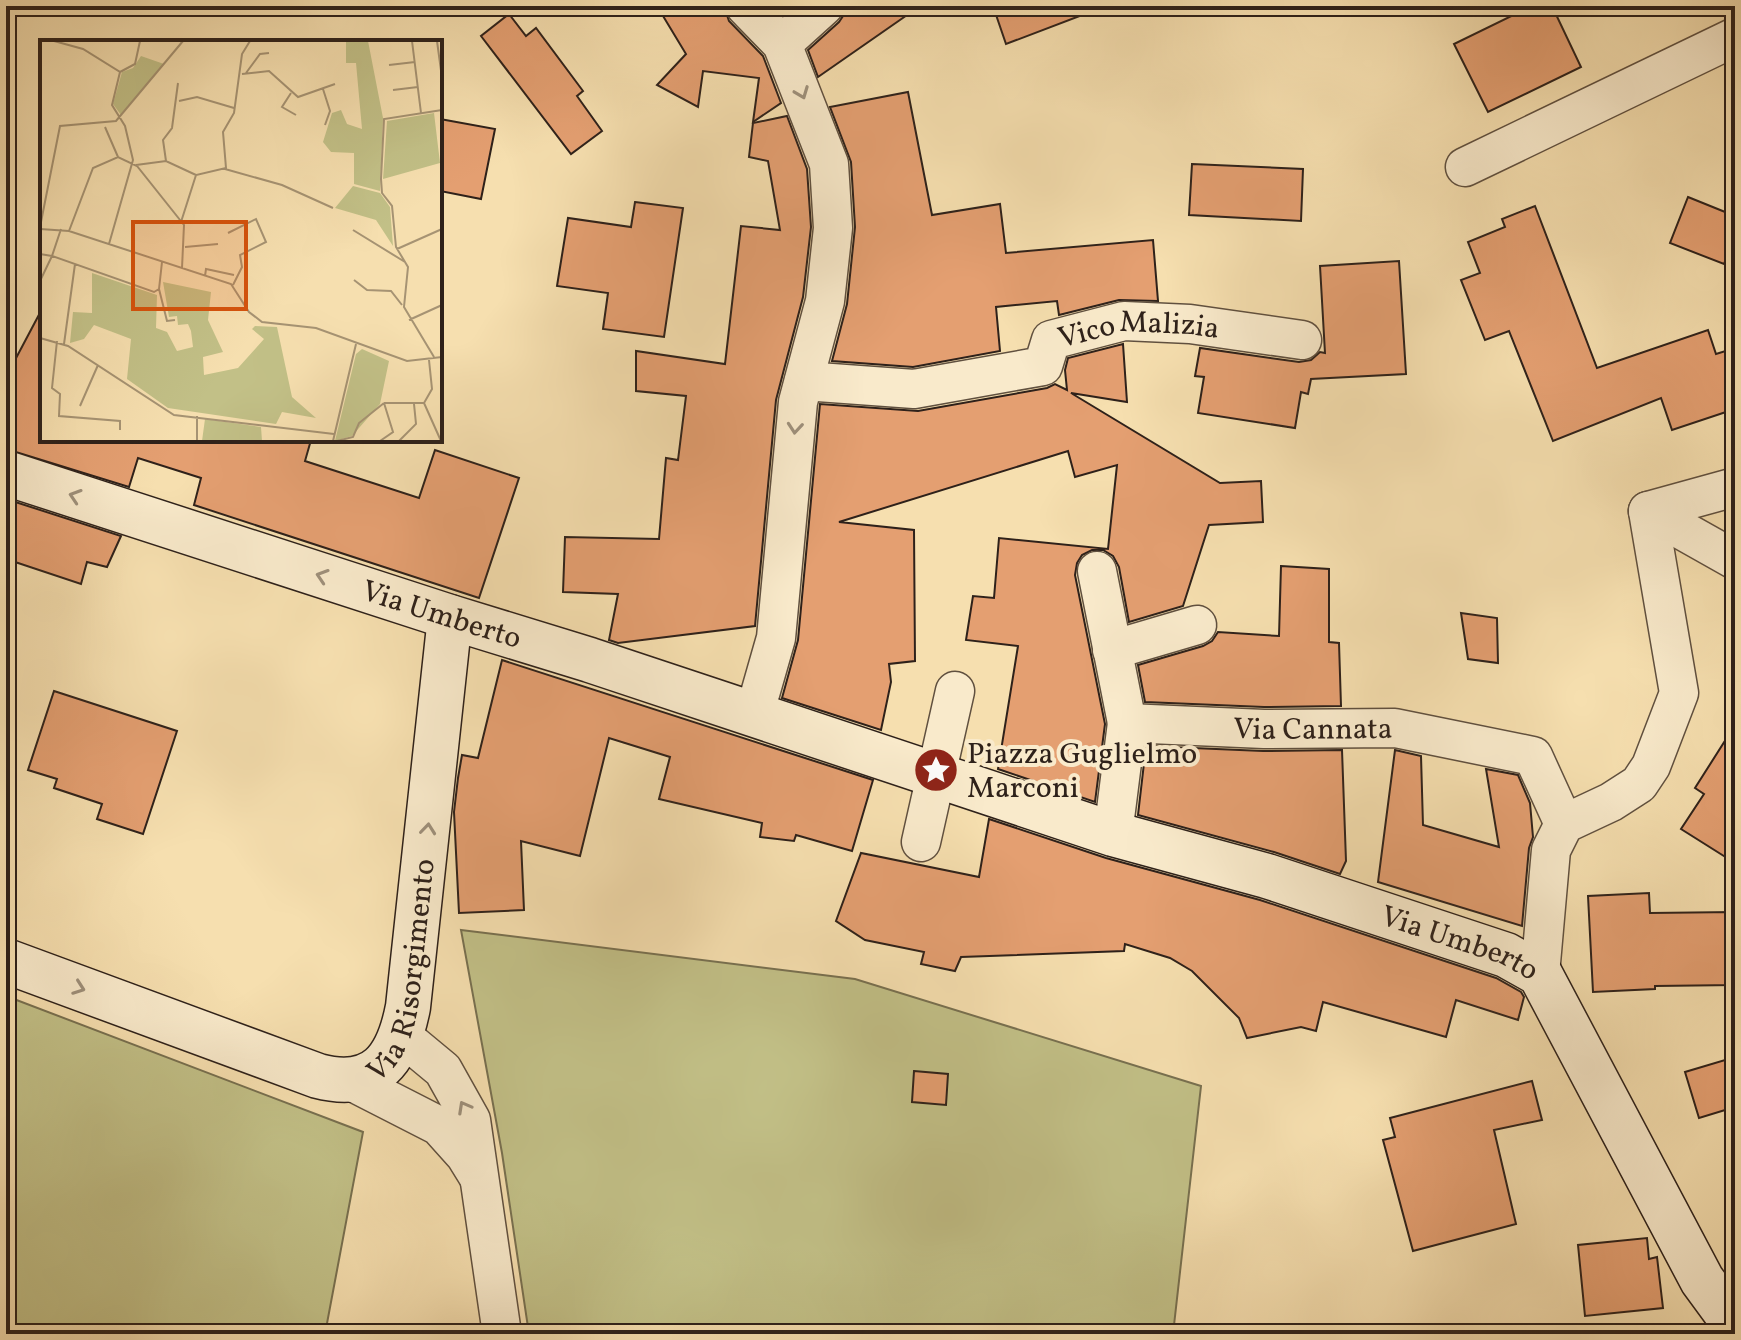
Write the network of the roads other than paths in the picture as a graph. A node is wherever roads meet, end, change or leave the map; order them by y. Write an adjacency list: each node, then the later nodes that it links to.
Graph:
1 (745, 6): 4 (street)
2 (824, 6): 4 (street)
3 (1735, 37): 5 (street)
4 (782, 44): 7 (street, one-way to 7)
5 (1465, 167)
6 (1302, 340): 7 (street, Vico Malizia)
7 (804, 381): 17 (street, one-way to 17)
8 (6, 473): 13 (main road, Via Umberto, one-way to 8)
9 (1735, 487): 10 (street)
10 (1648, 511): 11 (street); 20 (street)
11 (1735, 560)
12 (1097, 571): 15 (street)
13 (450, 617): 17 (main road, Via Umberto); 25 (main road, Via Risorgimento, one-way to 13)
14 (1197, 625): 15 (street)
15 (1112, 650): 18 (street)
16 (955, 691): 19 (street)
17 (754, 715): 19 (main road, Via Umberto)
18 (1127, 723): 20 (street, Via Cannata); 21 (street)
19 (936, 775): 21 (main road, Via Umberto); 22 (street)
20 (1564, 824): 24 (street)
21 (1113, 834): 24 (main road, Via Umberto)
22 (921, 842)
23 (6, 961): 26 (main road, Via Risorgimento, one-way to 26)
24 (1540, 974): 28 (main road, Via Umberto)
25 (402, 1036): 26 (main road, Via Risorgimento); 27 (street, one-way to 25)
26 (349, 1080): 27 (street)
27 (482, 1182): 29 (street)
28 (1735, 1325)
29 (502, 1334)

